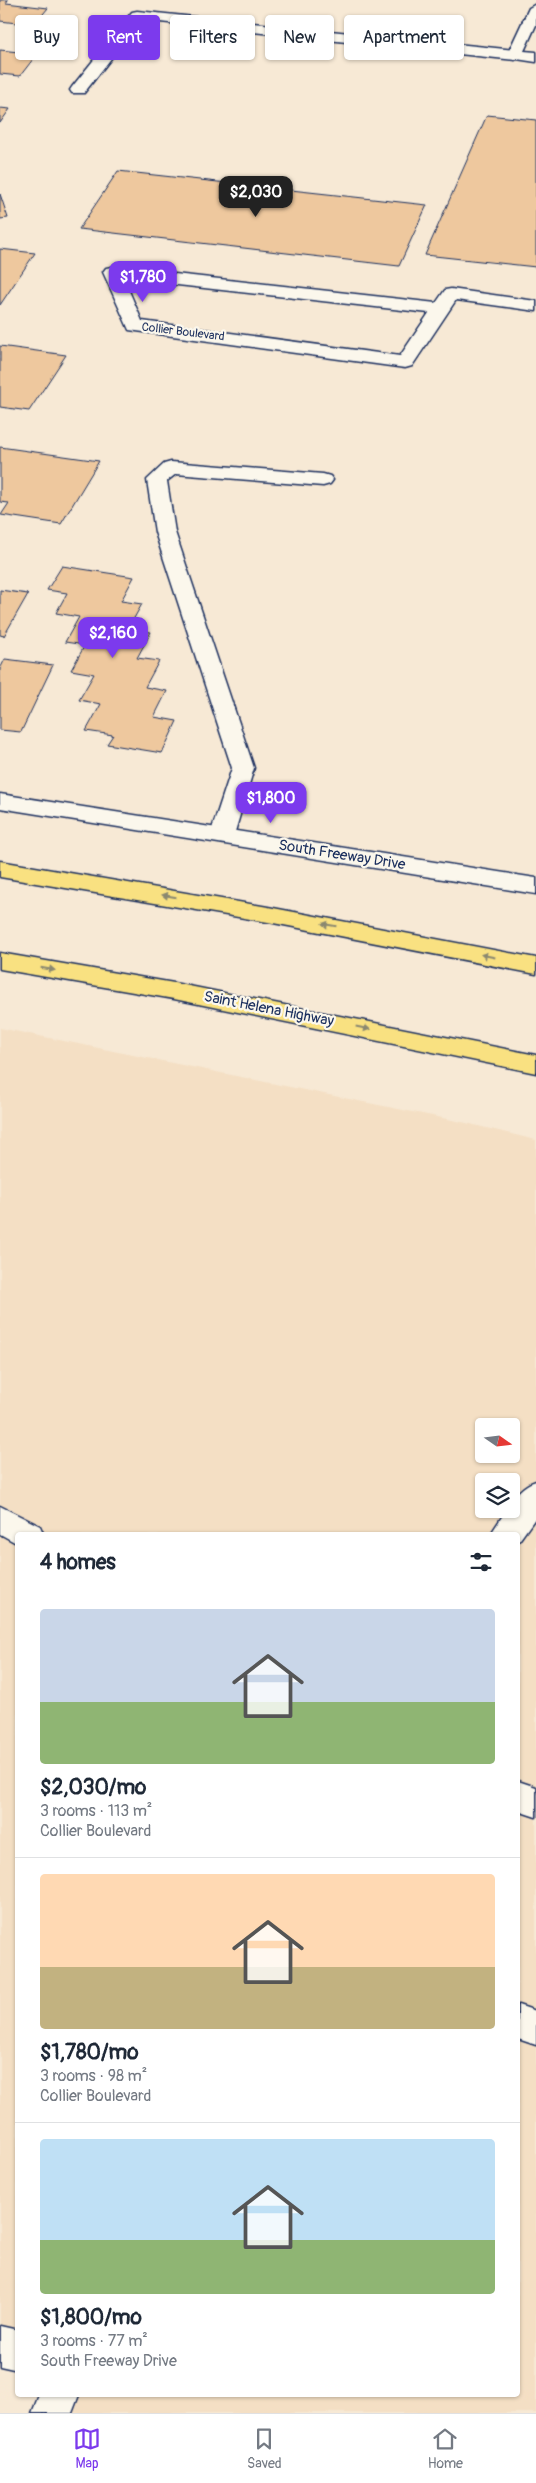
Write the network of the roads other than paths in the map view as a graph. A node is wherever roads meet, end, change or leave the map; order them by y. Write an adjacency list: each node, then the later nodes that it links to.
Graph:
1 (127, 0): 3 (street)
2 (536, 8): 5 (street)
3 (137, 15)
4 (160, 17): 5 (street)
5 (515, 55): 6 (street)
6 (536, 57)
7 (102, 60): 8 (street)
8 (78, 90)
9 (536, 306): 10 (street, Collier Boulevard)
10 (441, 309): 10 (street, Collier Boulevard)
11 (323, 480): 13 (street)
12 (0, 801): 13 (street, South Freeway Drive)
13 (222, 835): 15 (street, South Freeway Drive)
14 (0, 868): 17 (highway, one-way to 14)
15 (536, 886)
16 (0, 961): 18 (highway, Saint Helena Highway, one-way to 18)
17 (536, 966)
18 (536, 1064)
19 (536, 1493): 22 (street)
20 (0, 1519): 21 (street)
21 (24, 1532)
22 (507, 1532)
23 (520, 1797): 24 (street)
24 (536, 1802)
25 (520, 2023): 26 (street)
26 (536, 2028)
27 (0, 2346): 28 (street)
28 (15, 2349)
29 (58, 2397): 30 (street)
30 (52, 2413)

